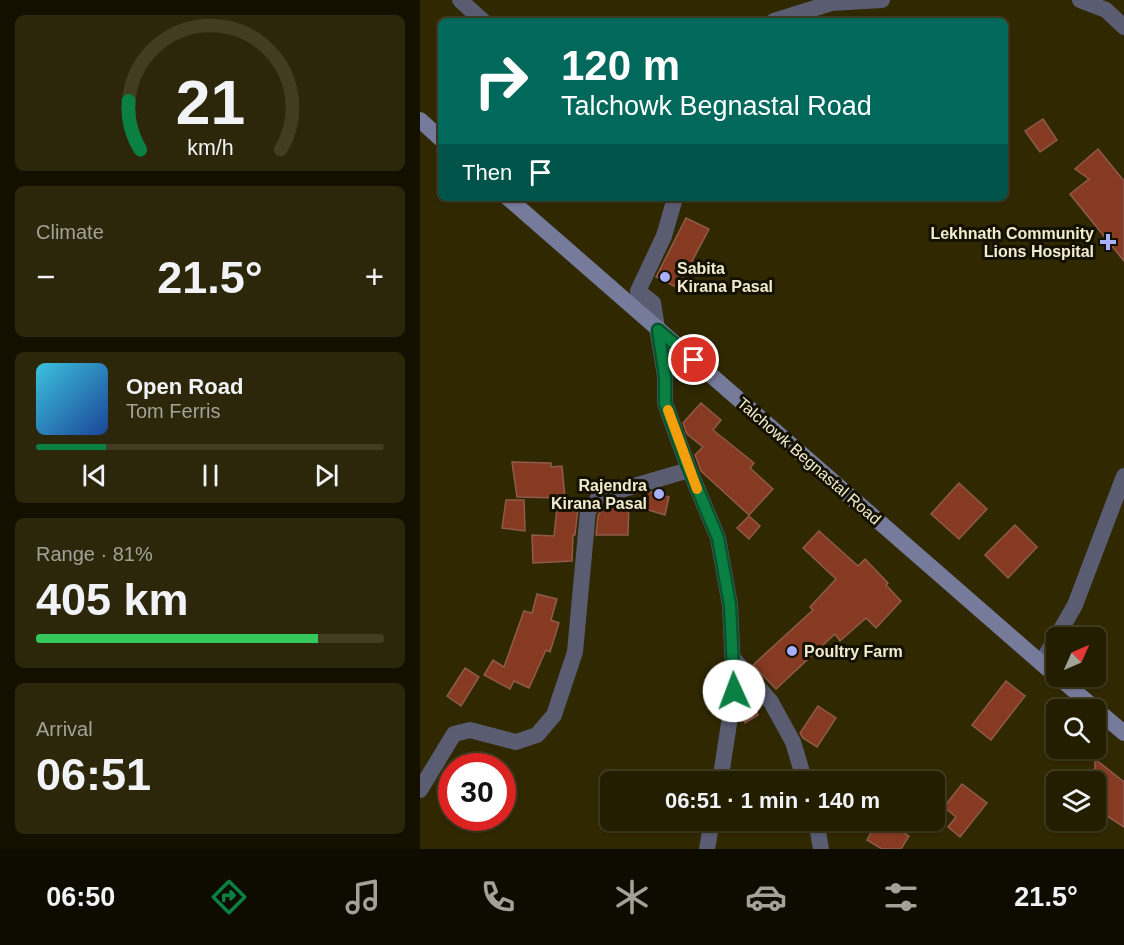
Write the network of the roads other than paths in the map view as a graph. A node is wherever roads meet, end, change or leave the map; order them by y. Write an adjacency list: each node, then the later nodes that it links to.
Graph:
1 (460, 0): 4 (street)
2 (882, 0): 5 (street)
3 (1080, 0): 6 (street)
4 (480, 18)
5 (784, 18)
6 (1124, 27)
7 (420, 120): 8 (main road)
8 (438, 131)
9 (511, 201): 11 (main road, Talchowk Begnastal Road)
10 (674, 201): 11 (street)
11 (658, 330): 12 (street); 17 (main road, Talchowk Begnastal Road)
12 (689, 470): 16 (street); 23 (street)
13 (1124, 476): 14 (street)
14 (1062, 627)
15 (1046, 655): 17 (street)
16 (733, 658): 21 (street); 22 (street)
17 (1041, 663): 18 (main road, Talchowk Begnastal Road)
18 (1046, 667)
19 (1070, 687): 20 (main road, Talchowk Begnastal Road)
20 (1124, 733)
21 (722, 771)
22 (802, 771)
23 (420, 790)
24 (710, 831): 26 (street)
25 (818, 831): 27 (street)
26 (707, 849)
27 (821, 849)

